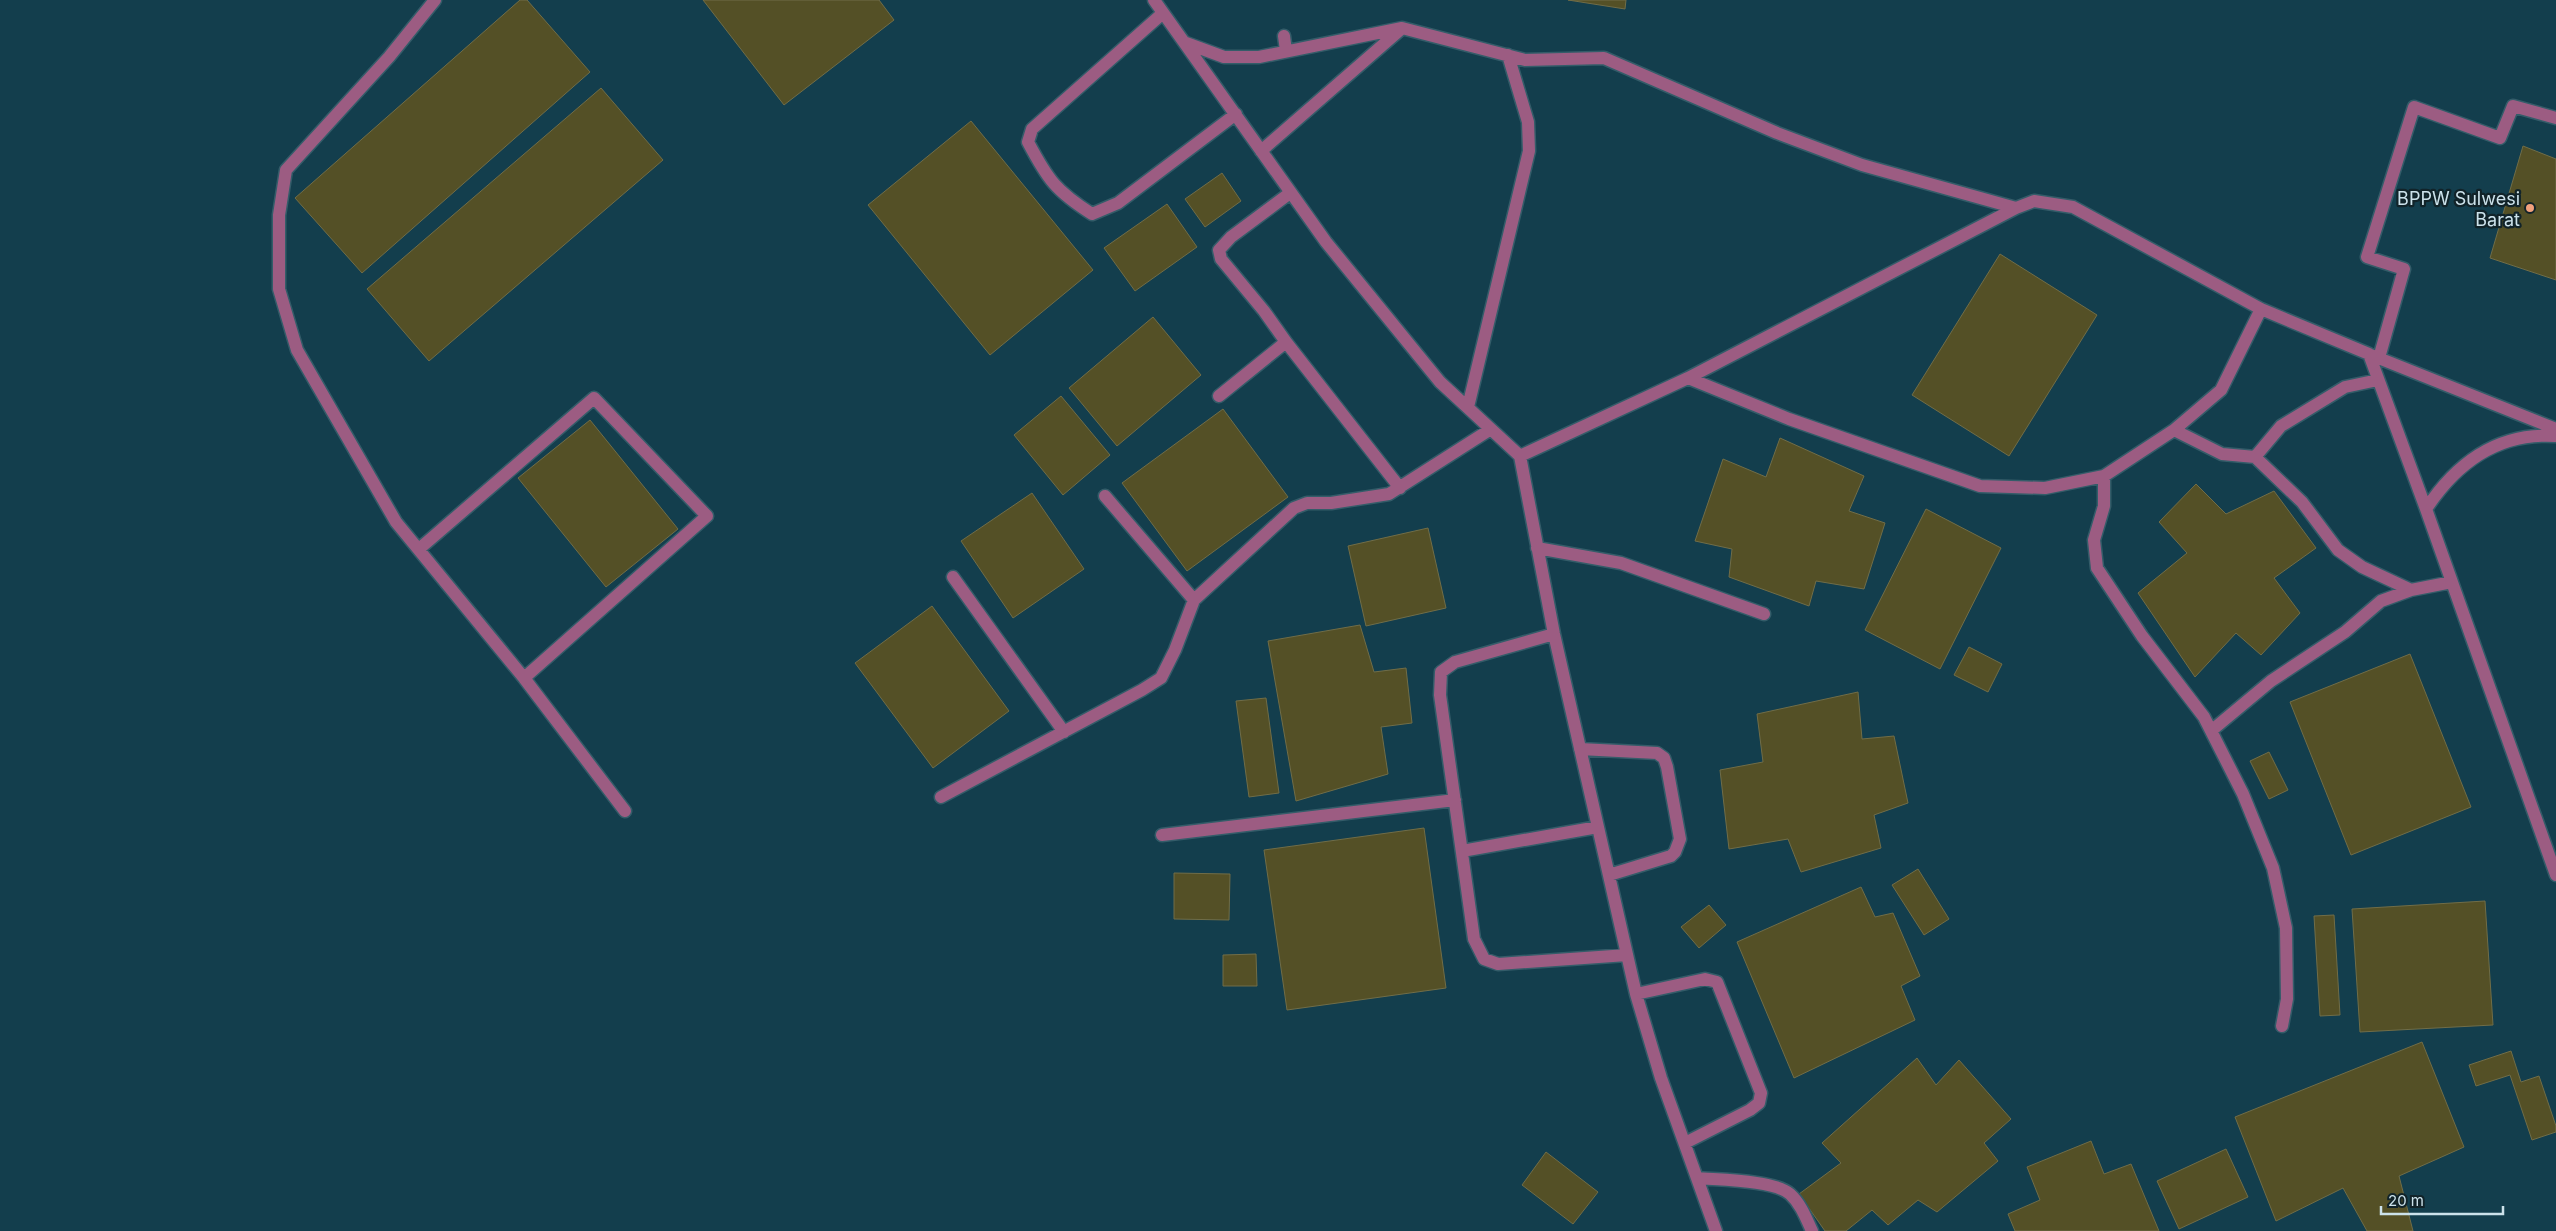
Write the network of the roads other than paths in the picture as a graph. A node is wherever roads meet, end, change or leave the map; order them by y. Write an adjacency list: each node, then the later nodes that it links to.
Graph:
1 (435, 0): 32 (street)
2 (1154, 0): 3 (street)
3 (1164, 13): 6 (street); 9 (street)
4 (1402, 28): 7 (street); 8 (street); 11 (street)
5 (1284, 36): 7 (street)
6 (1186, 43): 7 (street); 9 (street)
7 (1286, 51)
8 (1508, 55): 13 (street); 20 (street)
9 (1236, 114): 11 (street)
10 (2556, 118): 16 (street)
11 (1262, 151): 12 (street)
12 (1290, 193): 15 (street); 20 (street)
13 (2016, 208): 14 (street); 17 (street)
14 (2261, 309): 16 (street); 23 (street)
15 (1286, 342): 19 (street); 28 (street)
16 (2374, 356): 18 (street); 22 (street)
17 (1688, 378): 25 (street); 27 (street)
18 (2378, 380): 26 (street); 30 (street)
19 (1219, 396)
20 (1468, 407): 21 (street)
21 (1491, 429): 25 (street); 28 (street)
22 (2556, 429)
23 (2174, 430): 26 (street); 27 (street)
24 (2556, 436): 30 (street)
25 (1520, 456): 31 (street)
26 (2255, 457): 35 (street)
27 (2104, 476): 40 (street)
28 (1400, 488): 36 (street)
29 (1105, 496): 36 (street)
30 (2426, 509): 34 (street)
31 (1537, 548): 37 (street); 38 (street)
32 (419, 549): 39 (street); 39 (street)
33 (953, 576): 41 (street)
34 (2452, 582): 35 (street); 49 (street)
35 (2411, 590): 40 (street)
36 (1194, 600): 41 (street)
37 (1764, 614)
38 (1554, 634): 42 (street); 44 (street)
39 (524, 678): 45 (street)
40 (2211, 731): 53 (street)
41 (1064, 732): 43 (street)
42 (1580, 749): 46 (street); 50 (street)
43 (941, 797)
44 (1455, 800): 47 (street); 48 (street)
45 (625, 811)
46 (1598, 827): 48 (street); 50 (street)
47 (1162, 835)
48 (1462, 851): 51 (street)
49 (2556, 874)
50 (1609, 875): 51 (street)
51 (1627, 955): 52 (street)
52 (1636, 994): 54 (street); 54 (street)
53 (2282, 1026)
54 (1684, 1144): 55 (street)
55 (1697, 1178): 56 (street); 57 (street)
56 (1716, 1231)
57 (1812, 1231)

